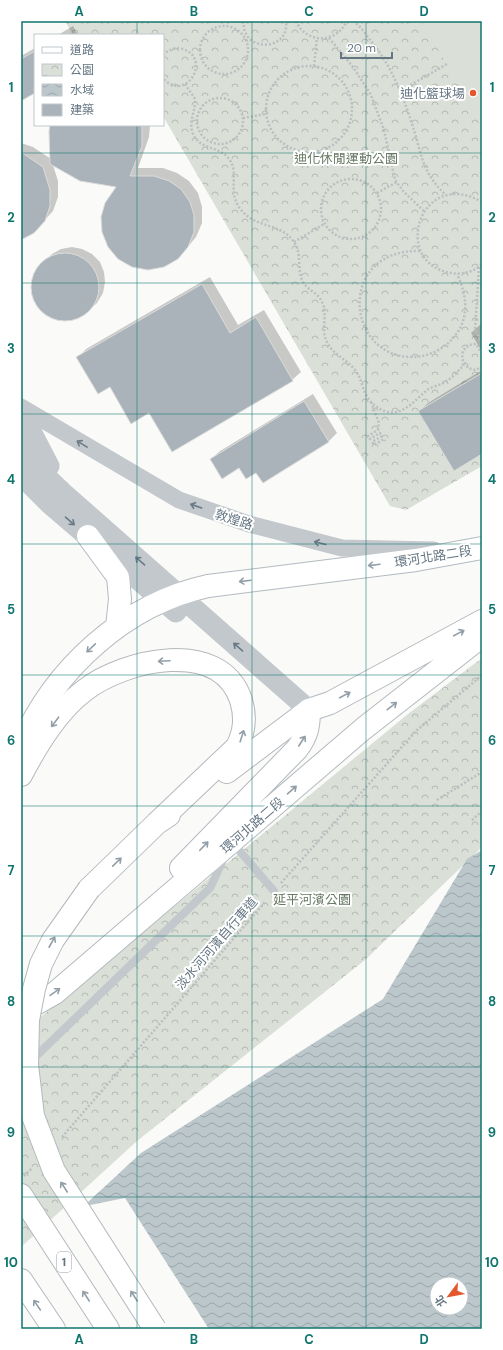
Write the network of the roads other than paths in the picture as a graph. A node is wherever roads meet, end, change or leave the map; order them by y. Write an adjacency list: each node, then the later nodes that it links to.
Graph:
1 (21, 407): 8 (street, 敦煌路, one-way to 1)
2 (21, 412): 5 (street)
3 (21, 445): 5 (street)
4 (21, 475): 5 (street)
5 (56, 498): 6 (street); 7 (street, one-way to 7); 9 (street, one-way to 5)
6 (21, 499)
7 (88, 536): 9 (street); 11 (main road)
8 (476, 549): 9 (main road, 環河北路二段, one-way to 9)
9 (170, 597): 11 (main road, 環河北路二段); 13 (street)
10 (482, 621): 13 (main road, one-way to 10)
11 (117, 627): 14 (main road, 環河北路二段, one-way to 14)
12 (482, 636): 17 (main road, 環河北路二段, one-way to 12)
13 (309, 710): 16 (main road); 19 (main road, one-way to 13)
14 (21, 746)
15 (21, 775): 16 (main road, one-way to 15)
16 (157, 824): 26 (main road, one-way to 16, bridge)
17 (232, 842): 18 (lane); 19 (main road, 環河北路二段); 21 (lane)
18 (274, 891)
19 (89, 964): 20 (main road, 環河北路二段, one-way to 19)
20 (21, 1012)
21 (21, 1070)
22 (21, 1195): 25 (main road, 1, one-way to 22)
23 (21, 1280): 24 (main road, one-way to 23)
24 (54, 1329)
25 (108, 1329)
26 (155, 1329)

